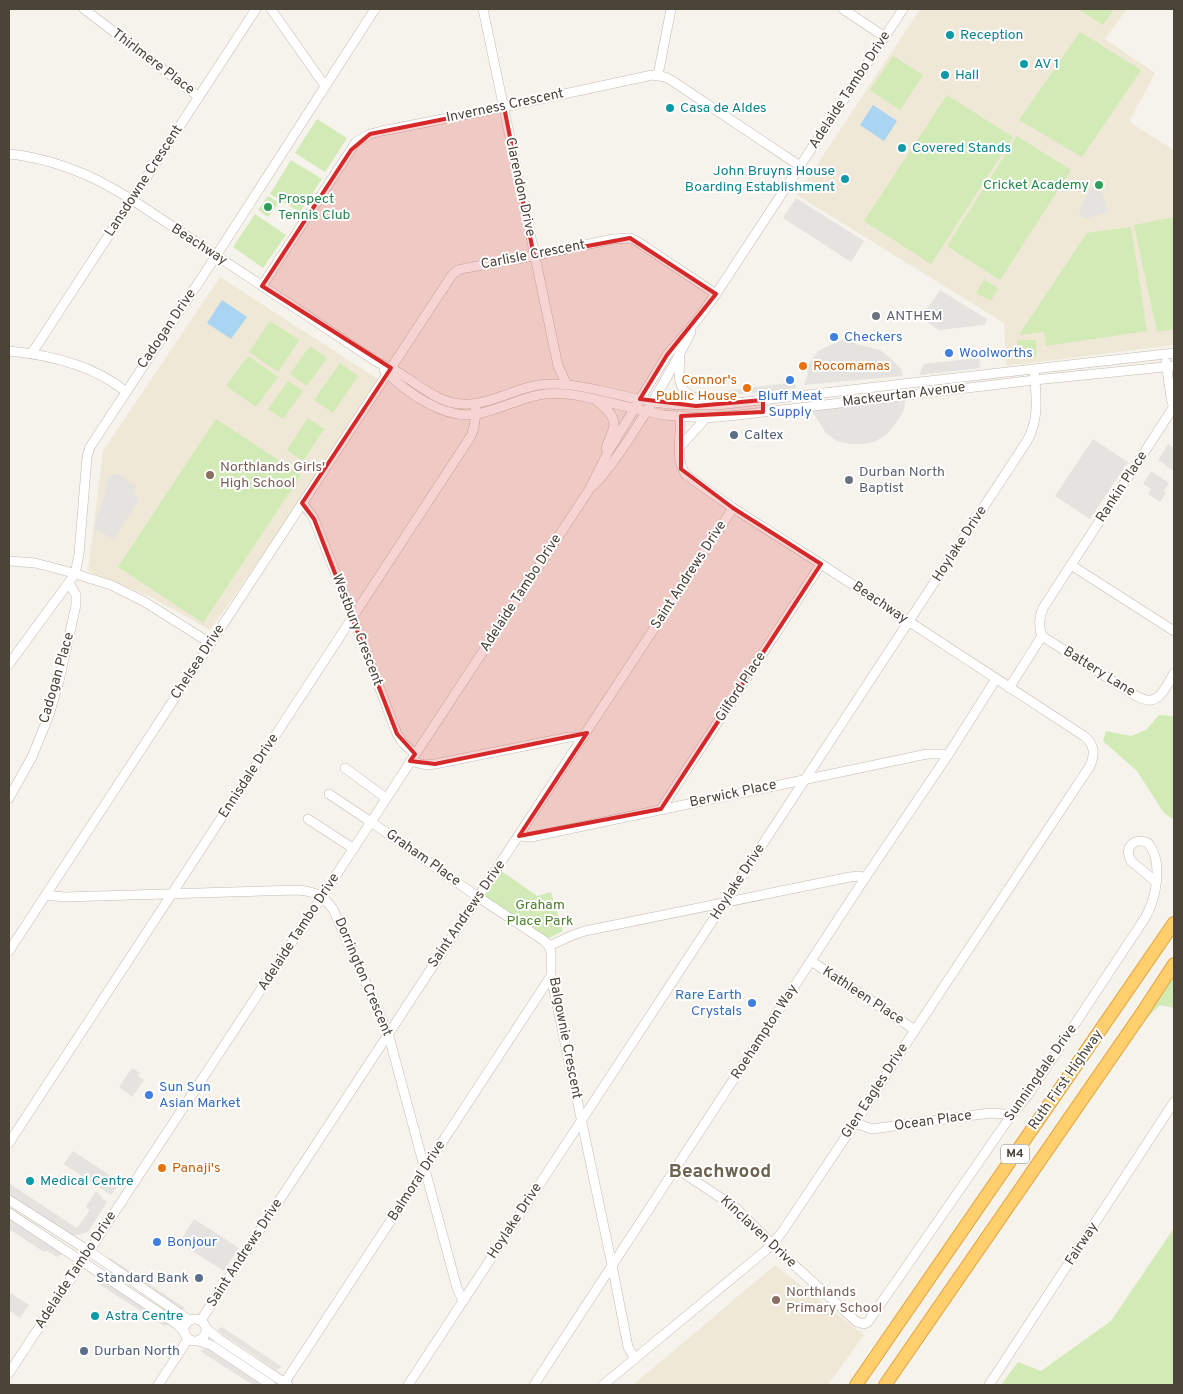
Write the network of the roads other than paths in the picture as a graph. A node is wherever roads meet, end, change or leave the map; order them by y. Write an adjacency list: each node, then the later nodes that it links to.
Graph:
1 (84, 9): 12 (street, Thirlmere Place)
2 (256, 9): 12 (street, Lansdowne Crescent)
3 (271, 9): 11 (street)
4 (375, 9): 11 (street, Cadogan Drive)
5 (484, 9): 13 (street, Clarendon Drive)
6 (671, 9): 10 (street)
7 (843, 9): 9 (street)
8 (903, 9): 9 (street, Adelaide Tambo Drive)
9 (885, 37): 15 (street, Adelaide Tambo Drive)
10 (658, 75): 13 (street, Inverness Crescent); 15 (street)
11 (325, 86): 17 (street, Cadogan Drive)
12 (199, 96): 16 (street, Lansdowne Crescent)
13 (504, 107): 18 (street, Clarendon Drive); 19 (street, Inverness Crescent)
14 (9, 154): 16 (street, Beachway)
15 (800, 166): 20 (street, Adelaide Tambo Drive)
16 (131, 200): 17 (street, Beachway); 23 (street, Lansdowne Crescent)
17 (216, 256): 19 (street, Beachway); 33 (street, Cadogan Drive)
18 (534, 256): 20 (street, Carlisle Crescent); 26 (street, Clarendon Drive); 29 (street, Carlisle Crescent)
19 (262, 286): 29 (street, Beachway)
20 (716, 294): 21 (street, Adelaide Tambo Drive)
21 (697, 320): 24 (street, Adelaide Tambo Drive); 35 (street, Adelaide Tambo Drive)
22 (9, 351): 23 (street)
23 (32, 353): 33 (street)
24 (680, 354): 37 (street, Adelaide Tambo Drive); 39 (street)
25 (1170, 354): 27 (street); 28 (street, Mackeurtan Avenue)
26 (558, 366): 31 (street); 32 (street, Clarendon Drive)
27 (1171, 367): 30 (street, Mackeurtan Avenue); 41 (street)
28 (1034, 369): 30 (street, Hoylake Drive); 36 (street, Mackeurtan Avenue)
29 (390, 371): 38 (street, Beachway); 44 (street, Beachway); 50 (street, Chelsea Drive)
30 (1035, 380): 43 (street, Mackeurtan Avenue); 58 (street, Hoylake Drive)
31 (551, 384): 32 (street, Beachway); 38 (street, Beachway)
32 (567, 385): 35 (street, Beachway)
33 (125, 391): 55 (street, Cadogan Drive)
34 (593, 399): 40 (street, Beachway); 44 (street, Beachway); 48 (street)
35 (640, 399): 37 (street, Mackeurtan Avenue); 40 (street, Adelaide Tambo Drive)
36 (763, 400): 39 (street, Mackeurtan Avenue); 43 (street)
37 (653, 402): 39 (street, Mackeurtan Avenue); 42 (street, Adelaide Tambo Drive)
38 (475, 404): 44 (street, Ennisdale Drive)
39 (718, 405)
40 (634, 409): 42 (street, Mackeurtan Avenue); 48 (street, Adelaide Tambo Drive)
41 (1174, 409): 54 (street, Rankin Place)
42 (647, 412): 45 (street, Mackeurtan Avenue); 49 (street, Adelaide Tambo Drive)
43 (764, 412): 46 (street, Mackeurtan Avenue)
44 (476, 414): 57 (street, Ennisdale Drive)
45 (680, 416): 46 (street, Mackeurtan Avenue); 47 (street, Beachway)
46 (706, 418): 47 (street)
47 (679, 448): 51 (street, Beachway)
48 (601, 465): 49 (street, Adelaide Tambo Drive)
49 (589, 490): 69 (street, Adelaide Tambo Drive)
50 (302, 504): 57 (street, Westbury Crescent); 61 (street, Chelsea Drive)
51 (733, 508): 53 (street, Beachway); 66 (street, Saint Andrews Drive)
52 (9, 560): 55 (street)
53 (821, 564): 58 (street, Beachway); 75 (street, Gilford Place)
54 (1071, 564): 59 (street); 60 (street, Rankin Place)
55 (75, 574): 56 (street, Cadogan Drive); 61 (street)
56 (70, 583): 62 (street, Cadogan Drive); 73 (street, Cadogan Place)
57 (353, 618): 69 (street, Westbury Crescent); 82 (street, Ennisdale Drive)
58 (908, 622): 64 (street, Beachway); 71 (street, Hoylake Drive)
59 (1174, 631)
60 (1042, 636): 63 (street, Battery Lane); 65 (street)
61 (210, 643): 83 (street, Chelsea Drive)
62 (9, 664)
63 (1174, 673)
64 (996, 679): 65 (street, Beachway); 68 (street, Roehampton Way)
65 (1009, 688): 67 (street, Beachway)
66 (584, 737): 69 (street); 78 (street, Saint Andrews Drive)
67 (1094, 751): 93 (street, Glen Eagles Drive)
68 (948, 755): 71 (street, Berwick Place); 80 (street, Roehampton Way)
69 (412, 758): 74 (street, Adelaide Tambo Drive)
70 (345, 768): 74 (street)
71 (806, 778): 75 (street, Berwick Place); 86 (street, Hoylake Drive)
72 (329, 794): 77 (street, Graham Place)
73 (9, 798)
74 (386, 798): 77 (street, Adelaide Tambo Drive)
75 (661, 809): 78 (street, Berwick Place)
76 (308, 819): 79 (street)
77 (370, 822): 79 (street, Adelaide Tambo Drive); 85 (street, Graham Place)
78 (519, 836): 85 (street, Saint Andrews Drive)
79 (354, 849): 84 (street, Adelaide Tambo Drive)
80 (865, 878): 86 (street); 90 (street, Roehampton Way)
81 (1156, 882): 81 (street, Sunningdale Drive); 96 (street, Sunningdale Drive)
82 (172, 894): 83 (street); 84 (street); 99 (street, Ennisdale Drive)
83 (46, 895): 89 (street, Chelsea Drive)
84 (322, 896): 94 (street, Dorrington Crescent); 105 (street, Adelaide Tambo Drive)
85 (478, 897): 88 (street, Graham Place); 94 (street, Saint Andrews Drive)
86 (725, 902): 88 (street); 97 (street, Hoylake Drive)
87 (1174, 923): 123 (highway, Ruth First Highway / M4)
88 (549, 946): 92 (street, Balgownie Crescent)
89 (9, 951)
90 (811, 962): 93 (street, Kathleen Place); 100 (street, Roehampton Way)
91 (1174, 964): 124 (highway, Ruth First Highway / M4)
92 (551, 976): 97 (street, Balgownie Crescent); 101 (street, Balmoral Drive)
93 (915, 1030): 98 (street, Glen Eagles Drive)
94 (388, 1033): 101 (street, Dorrington Crescent); 110 (street, Saint Andrews Drive)
95 (1174, 1102): 125 (street, Fairway)
96 (1010, 1117): 98 (street, Ocean Place); 111 (street, Sunningdale Drive)
97 (581, 1120): 107 (street, Balgownie Crescent); 108 (street, Hoylake Drive)
98 (856, 1123): 104 (street, Glen Eagles Drive)
99 (9, 1143)
100 (676, 1168): 104 (street, Kinclaven Drive); 107 (street, Roehampton Way)
101 (425, 1169): 108 (street, Dorrington Crescent); 117 (street, Balmoral Drive)
102 (9, 1200): 105 (street)
103 (9, 1213): 106 (street)
104 (772, 1244): 111 (street, Kinclaven Drive); 115 (street, Glen Eagles Drive)
105 (89, 1252): 106 (street, Adelaide Tambo Drive); 109 (street)
106 (83, 1261): 113 (street); 116 (street, Adelaide Tambo Drive)
107 (612, 1266): 115 (street, Balgownie Crescent); 121 (street, Roehampton Way)
108 (463, 1301): 120 (street, Hoylake Drive)
109 (189, 1320): 110 (street); 113 (street)
110 (201, 1320): 112 (street)
111 (857, 1322)
112 (207, 1329): 114 (street); 117 (street)
113 (186, 1335): 114 (street); 118 (street)
114 (198, 1341): 119 (street)
115 (635, 1359): 122 (street, Glen Eagles Drive)
116 (9, 1373)
117 (285, 1384)
118 (158, 1385)
119 (271, 1385)
120 (408, 1385)
121 (534, 1385)
122 (603, 1385)
123 (856, 1385)
124 (885, 1385)
125 (989, 1385)

